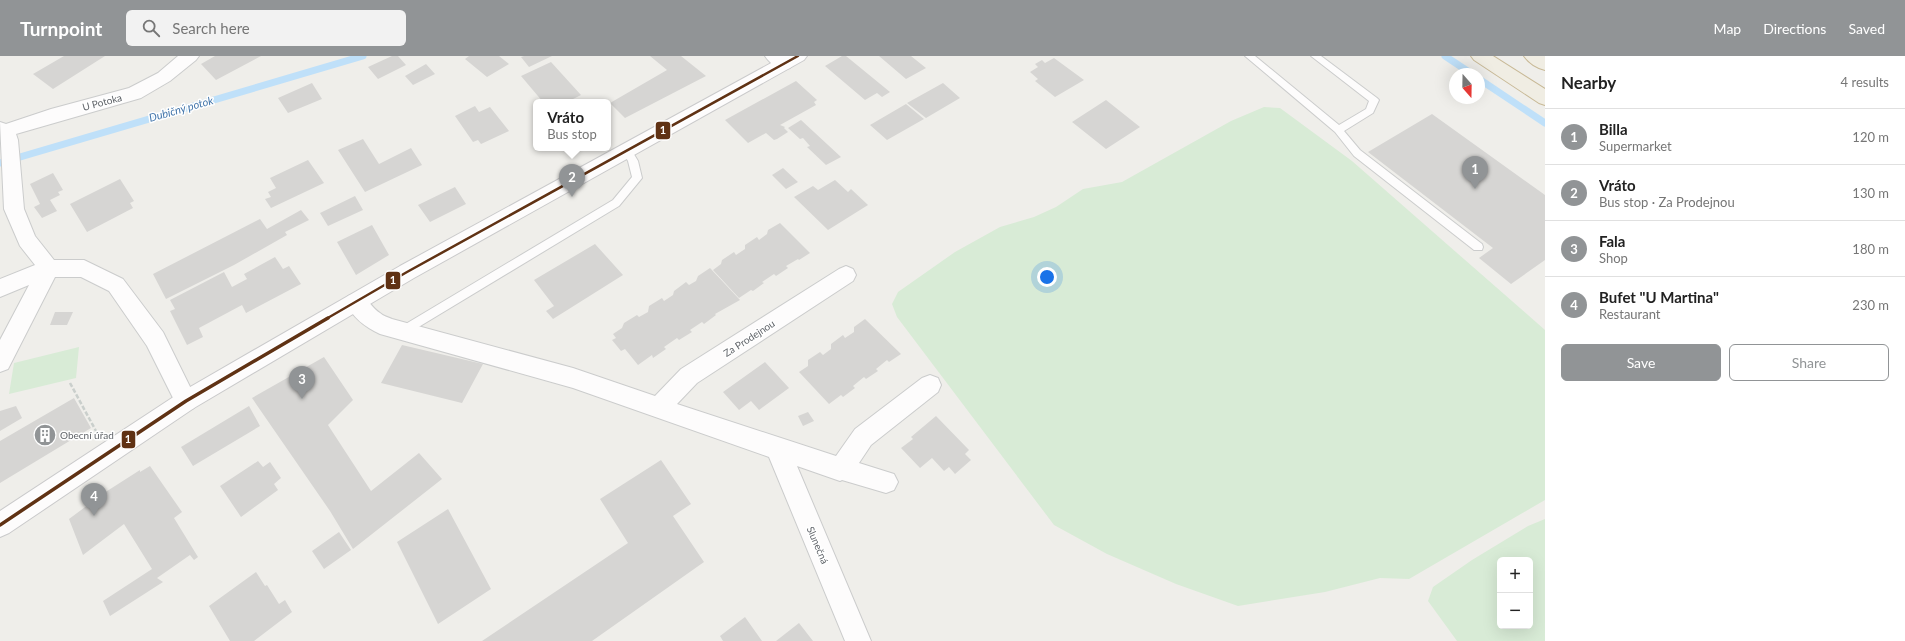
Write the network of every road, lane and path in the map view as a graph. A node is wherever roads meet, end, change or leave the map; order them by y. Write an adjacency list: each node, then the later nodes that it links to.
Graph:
1 (190, 56): 9 (street, U Potoka)
2 (1248, 56): 10 (lane)
3 (1315, 56): 10 (lane)
4 (1480, 56): 8 (highway)
5 (1533, 56): 7 (highway)
6 (785, 59): 11 (street)
7 (1545, 64)
8 (1545, 98)
9 (2, 130): 13 (street)
10 (1338, 130): 12 (lane)
11 (626, 150): 16 (street); 17 (lane)
12 (1478, 247)
13 (49, 268): 15 (street); 18 (street); 21 (street)
14 (846, 275): 22 (street, Za Prodejnou)
15 (0, 288)
16 (356, 302): 17 (street); 21 (street)
17 (403, 331): 22 (street)
18 (0, 362)
19 (70, 383): 24 (path)
20 (930, 384): 25 (street)
21 (186, 401): 24 (street)
22 (658, 408): 23 (street)
23 (778, 449): 25 (street); 28 (street, Slunečná)
24 (107, 453): 27 (street)
25 (846, 462): 26 (street)
26 (886, 482)
27 (0, 525)
28 (858, 641)

